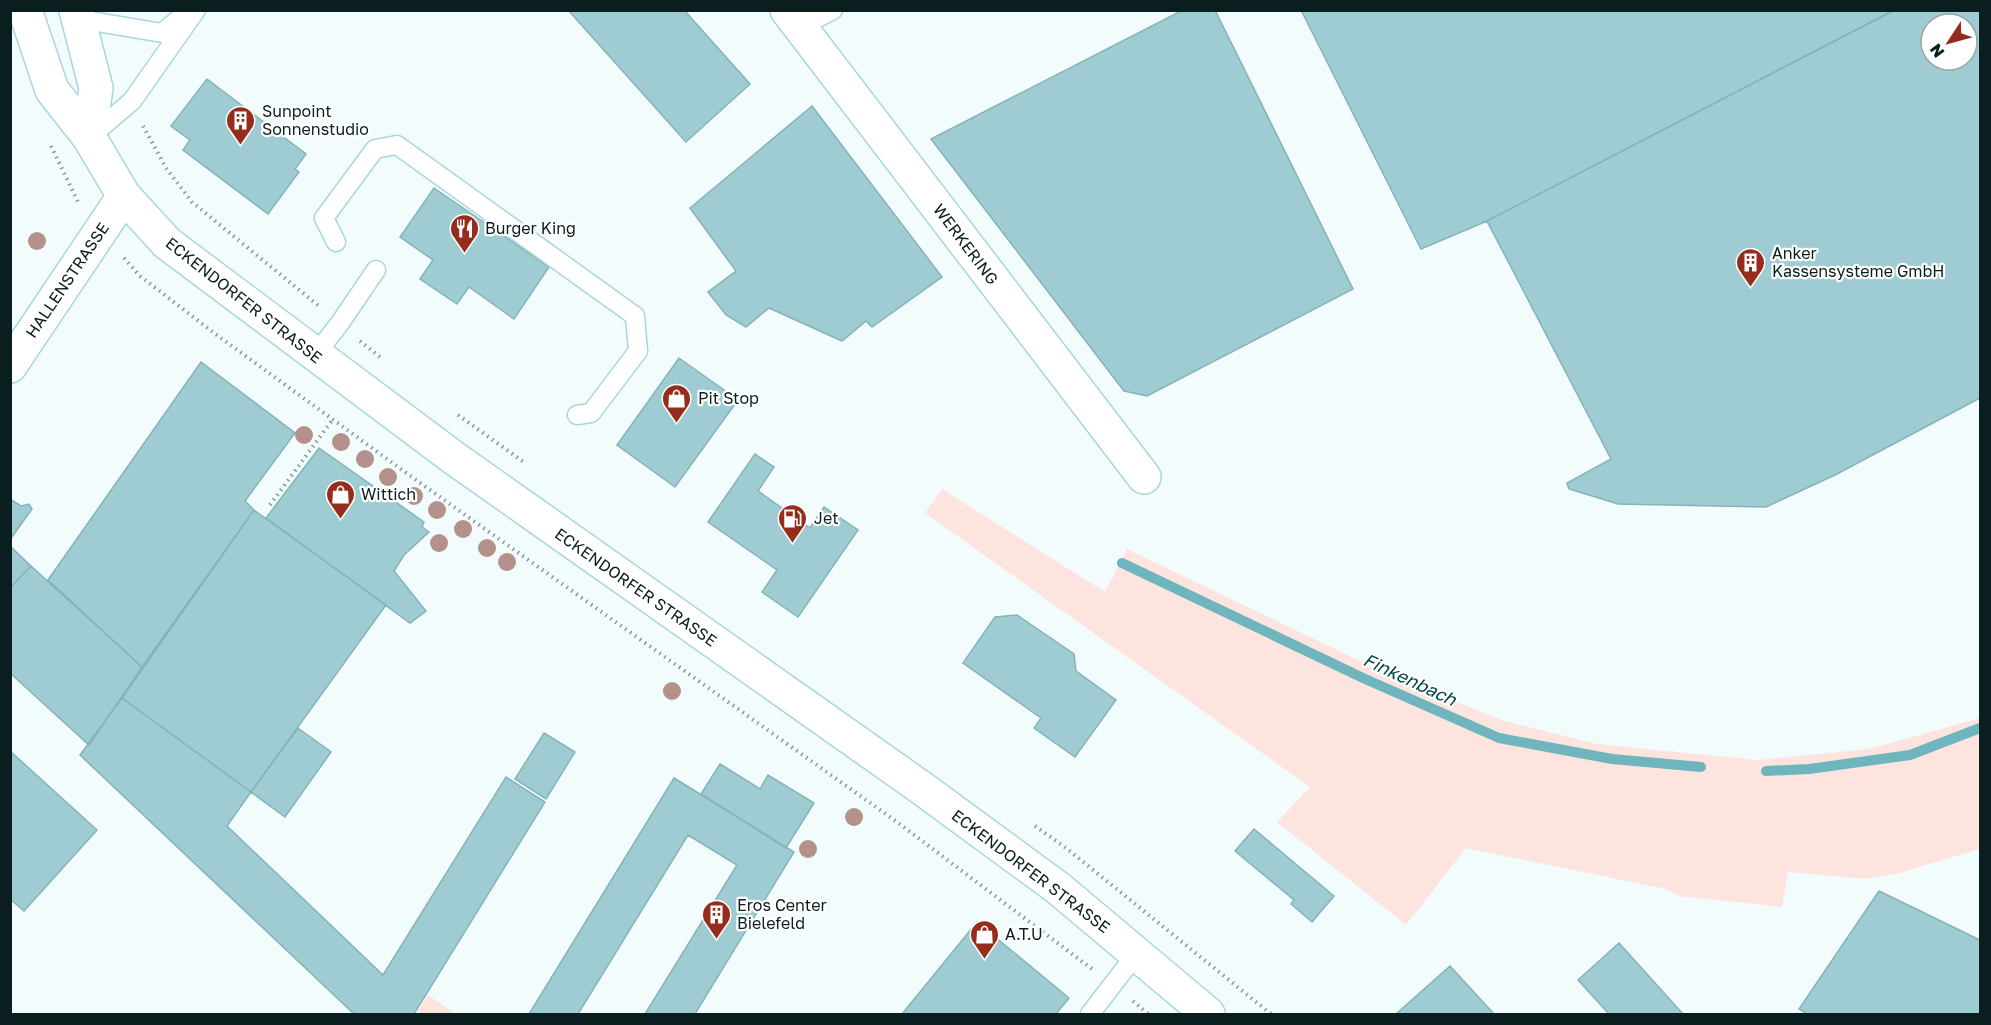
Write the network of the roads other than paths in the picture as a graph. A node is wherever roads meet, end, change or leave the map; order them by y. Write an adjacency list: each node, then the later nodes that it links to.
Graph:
1 (25, 10): 7 (main road, ECKENDORFER STRASSE)
2 (189, 10): 5 (lane)
3 (196, 10): 7 (lane)
4 (833, 10): 6 (lane)
5 (78, 15): 7 (main road)
6 (794, 19): 14 (main road, WERKERING)
7 (89, 137): 8 (main road, ECKENDORFER STRASSE)
8 (124, 196): 11 (main road, ECKENDORFER STRASSE); 12 (main road, HALLENSTRASSE)
9 (336, 242): 13 (lane)
10 (376, 270): 11 (lane)
11 (315, 355): 15 (main road, ECKENDORFER STRASSE)
12 (10, 366)
13 (577, 415)
14 (1144, 477)
15 (1137, 953): 16 (lane); 17 (main road, ECKENDORFER STRASSE)
16 (1090, 1014)
17 (1208, 1014)

